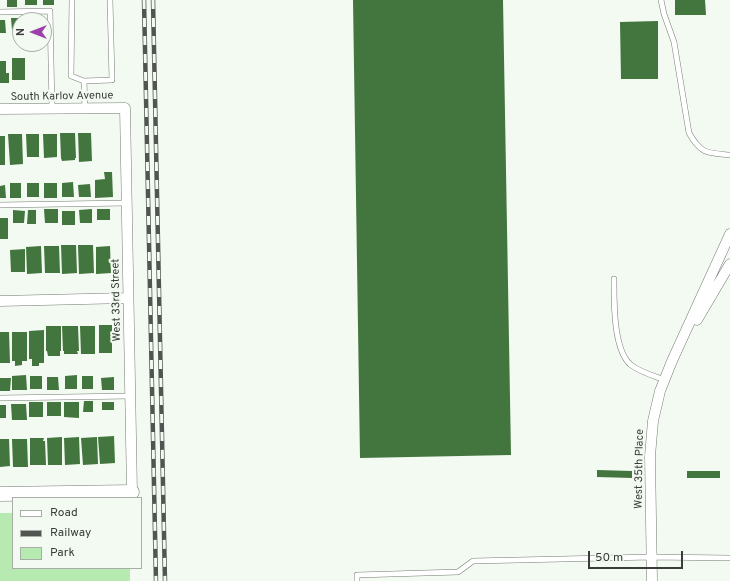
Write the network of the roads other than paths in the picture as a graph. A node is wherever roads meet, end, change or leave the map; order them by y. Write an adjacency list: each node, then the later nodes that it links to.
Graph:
1 (72, 0): 5 (lane)
2 (110, 0): 5 (lane)
3 (661, 0): 10 (lane)
4 (0, 12): 7 (lane)
5 (84, 81): 8 (lane)
6 (125, 108): 8 (street, South Karlov Avenue); 11 (street, West 33rd Street)
7 (52, 109): 8 (street, South Karlov Avenue); 9 (street, South Karlov Avenue)
8 (85, 109)
9 (0, 110)
10 (730, 155)
11 (127, 204): 12 (lane); 16 (street, West 33rd Street)
12 (0, 205)
13 (730, 234): 18 (street, West 35th Place)
14 (730, 264): 18 (street, West 35th Place)
15 (614, 279): 19 (lane)
16 (128, 298): 17 (street); 20 (street, West 33rd Street)
17 (0, 300)
18 (672, 361): 19 (street, West 35th Place)
19 (665, 380): 24 (street, West 35th Place)
20 (130, 396): 21 (lane); 22 (street, West 33rd Street)
21 (0, 398)
22 (132, 492): 23 (street)
23 (0, 494)
24 (652, 558): 25 (lane); 26 (lane); 27 (street, West 35th Place)
25 (730, 558)
26 (357, 581)
27 (652, 581)

